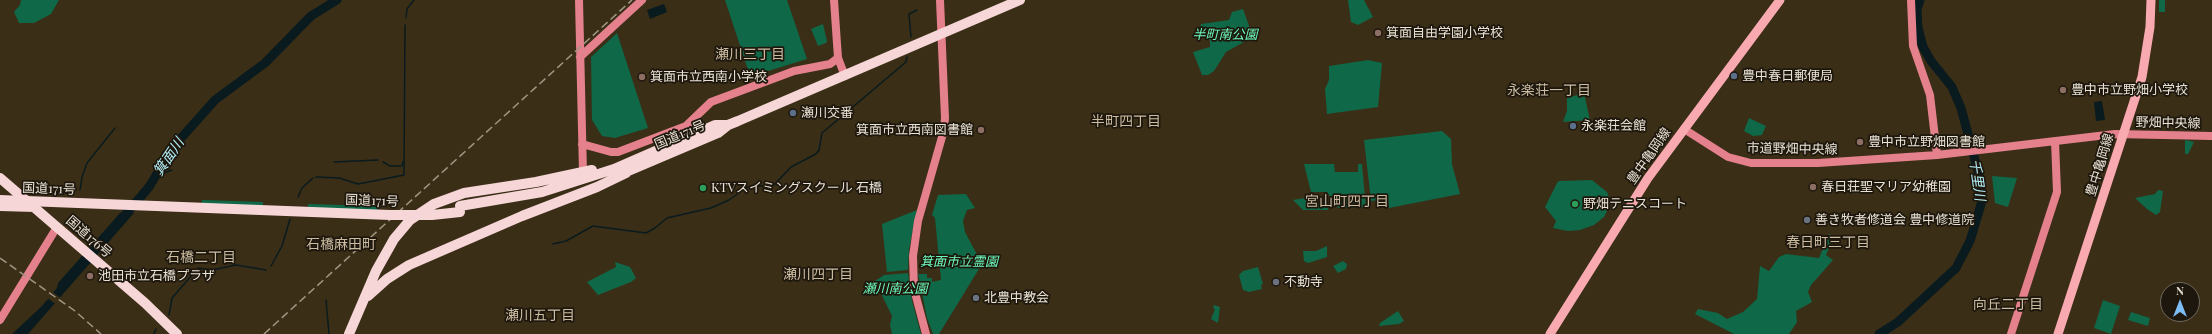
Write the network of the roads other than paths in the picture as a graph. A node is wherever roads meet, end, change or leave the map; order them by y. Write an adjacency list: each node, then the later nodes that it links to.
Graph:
1 (579, 0): 10 (street)
2 (642, 0): 10 (street)
3 (834, 0): 11 (street)
4 (940, 0): 9 (street)
5 (1020, 0): 9 (highway, 国道171号)
6 (1780, 0): 14 (main road, 豊中亀岡線)
7 (1911, 0): 19 (street)
8 (2152, 0): 15 (main road, 豊中亀岡線)
9 (942, 33): 12 (highway, 国道171号); 38 (street)
10 (580, 57): 18 (street)
11 (838, 58): 12 (street); 18 (street)
12 (845, 76): 13 (highway, 国道171号)
13 (728, 125): 20 (highway, 国道171号); 22 (highway, 国道171号)
14 (1684, 129): 19 (street, 市道野畑中央線); 39 (main road, 豊中亀岡線)
15 (2124, 134): 16 (street, 野畑中央線); 17 (street, 市道野畑中央線); 41 (main road, 豊中亀岡線)
16 (2212, 136)
17 (2055, 141): 19 (street, 市道野畑中央線); 40 (street)
18 (582, 144): 21 (street)
19 (1937, 155)
20 (637, 158): 21 (highway); 30 (highway, 国道171号)
21 (583, 173): 32 (highway)
22 (626, 173): 30 (highway, 国道171号); 33 (highway)
23 (0, 178): 25 (highway, 国道176号)
24 (0, 188): 25 (highway)
25 (12, 188): 29 (highway, 国道176号)
26 (0, 195): 30 (highway, 国道171号)
27 (0, 200): 30 (highway, 国道171号, bridge)
28 (0, 206): 29 (highway)
29 (35, 207): 31 (highway, 国道176号)
30 (460, 209)
31 (58, 227): 35 (street); 36 (highway, 国道176号)
32 (376, 271): 33 (highway); 34 (highway)
33 (387, 279): 34 (highway)
34 (364, 300): 37 (highway)
35 (0, 320)
36 (177, 334)
37 (349, 334)
38 (926, 334)
39 (1550, 334)
40 (2011, 334)
41 (2058, 334)

